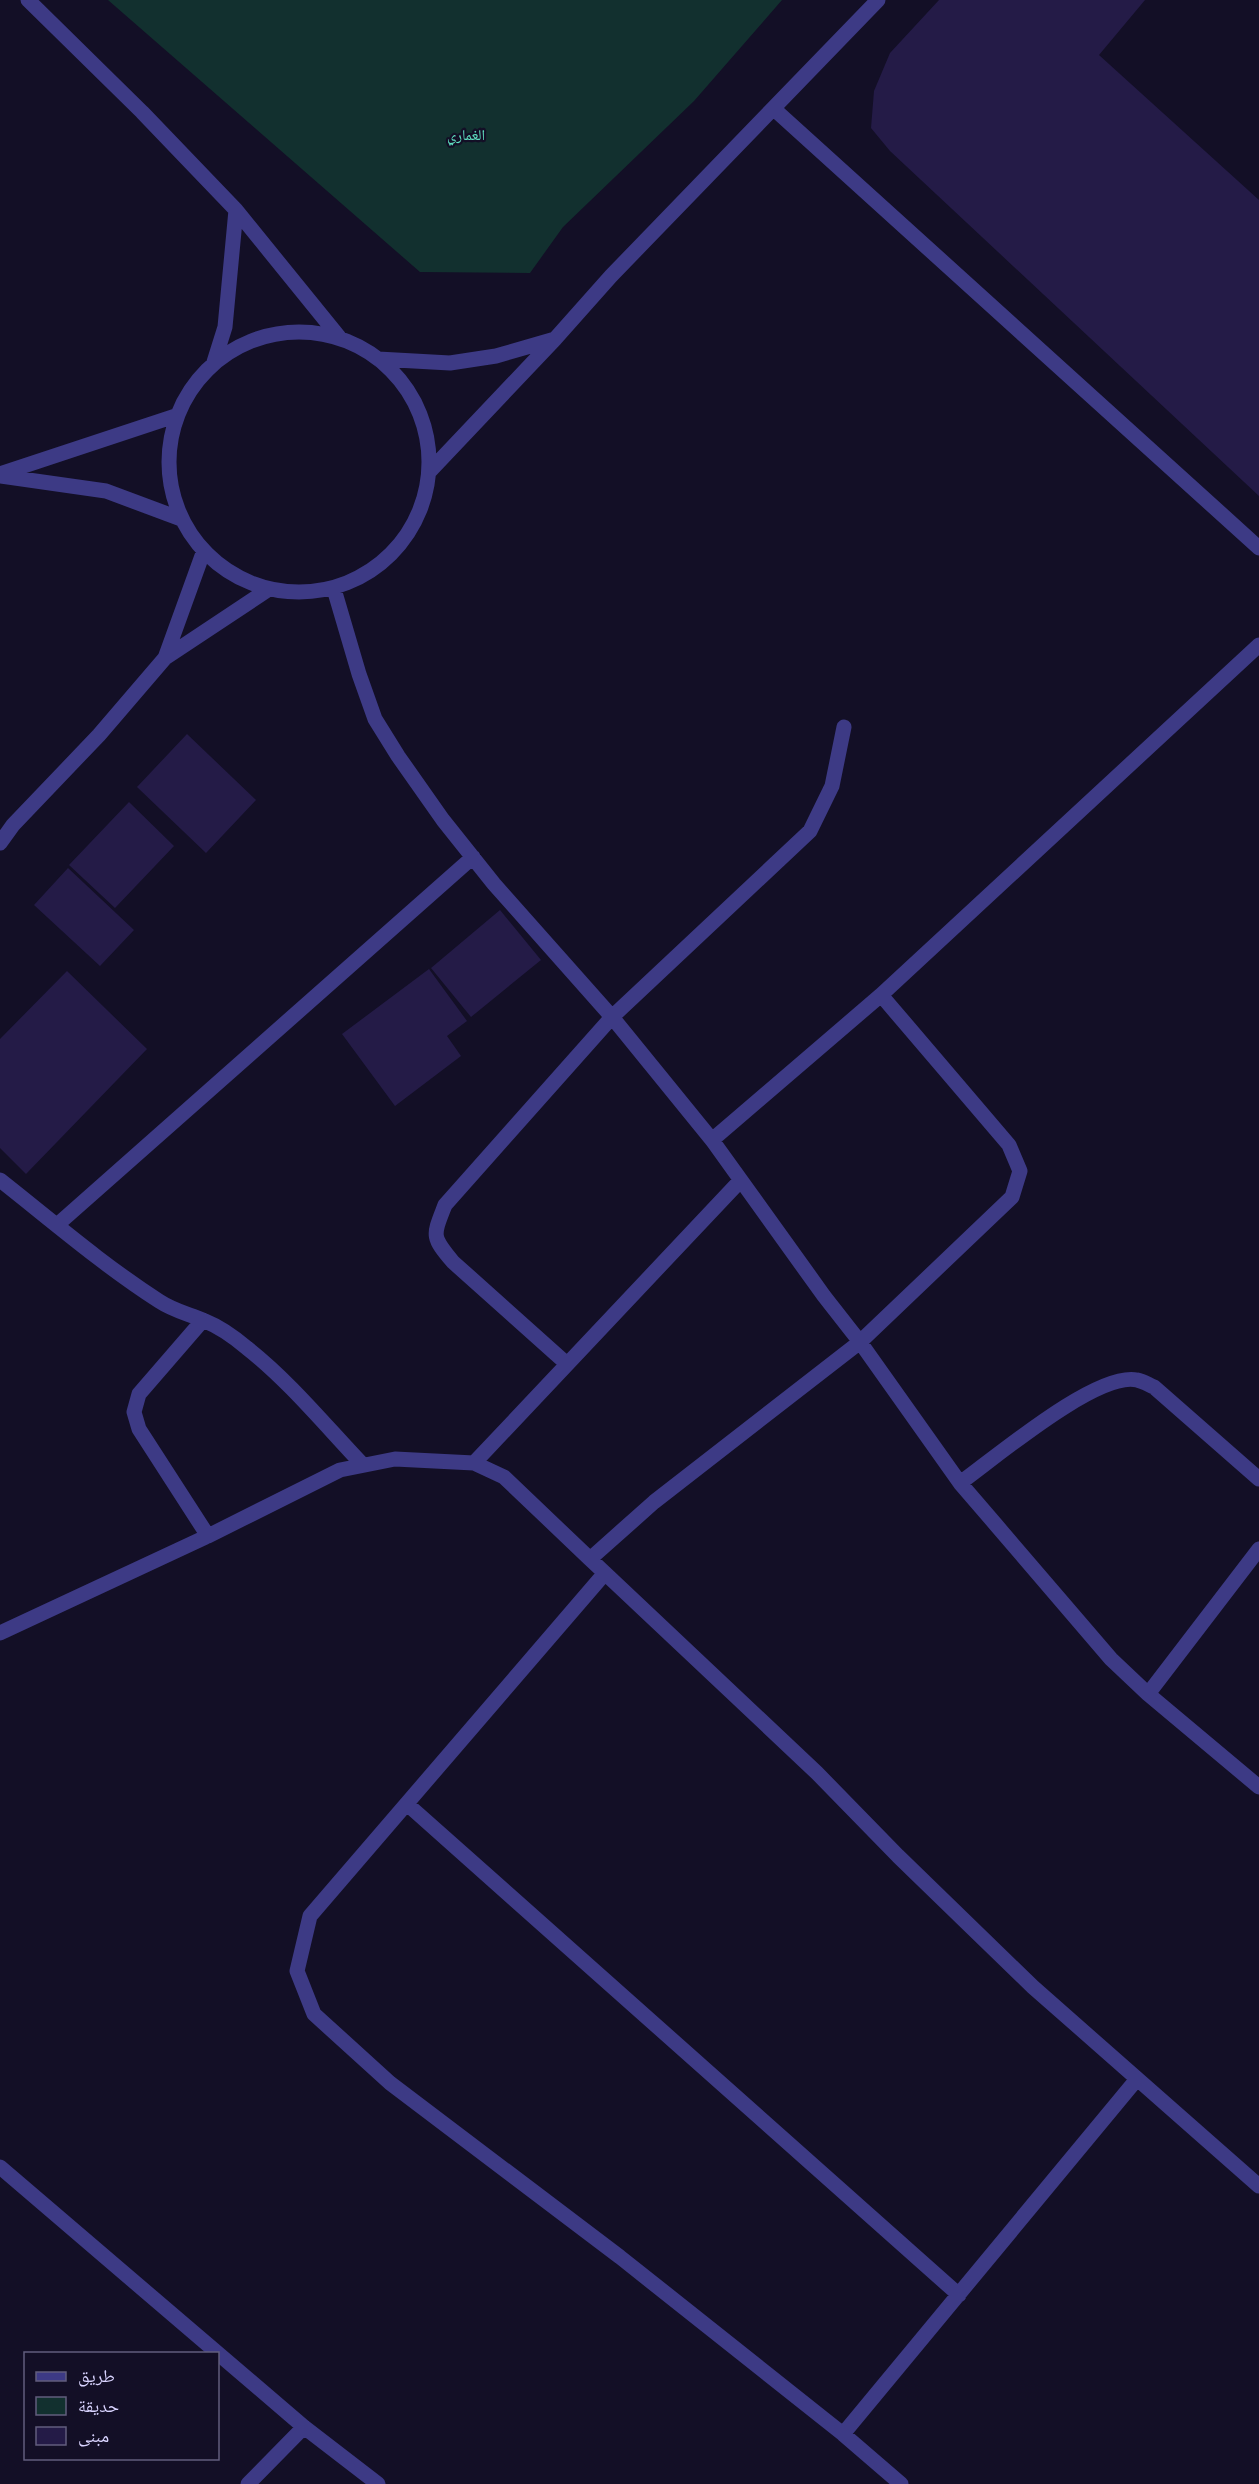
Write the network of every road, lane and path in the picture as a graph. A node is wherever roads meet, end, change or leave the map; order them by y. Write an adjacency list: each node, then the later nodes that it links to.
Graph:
1 (28, 0): 4 (street)
2 (878, 0): 3 (street)
3 (774, 109): 6 (street); 13 (street)
4 (236, 210): 5 (street); 8 (street)
5 (339, 337): 7 (street); 8 (street)
6 (555, 339): 7 (street); 10 (street)
7 (378, 358): 10 (street)
8 (214, 362): 9 (street)
9 (175, 416): 11 (street); 12 (street)
10 (429, 472): 16 (street)
11 (0, 475): 12 (street)
12 (181, 519): 14 (street)
13 (1259, 548)
14 (203, 553): 15 (street); 18 (street)
15 (269, 589): 16 (street); 18 (street)
16 (334, 589): 21 (street)
17 (1259, 645): 22 (street)
18 (165, 658): 20 (street)
19 (844, 727): 23 (street)
20 (0, 843)
21 (473, 857): 23 (street); 27 (street)
22 (881, 995): 24 (street); 29 (street)
23 (612, 1017): 24 (street); 30 (street)
24 (712, 1140): 26 (street)
25 (0, 1180): 27 (street)
26 (740, 1181): 29 (street); 30 (street)
27 (57, 1225): 28 (street)
28 (204, 1320): 32 (street); 35 (street)
29 (861, 1341): 34 (street); 37 (street)
30 (567, 1364): 31 (street)
31 (474, 1463): 32 (street); 37 (street)
32 (362, 1464): 35 (street)
33 (1259, 1479): 34 (street)
34 (960, 1483): 40 (street)
35 (208, 1536): 39 (street)
36 (1259, 1549): 40 (street)
37 (590, 1559): 38 (street)
38 (605, 1573): 42 (street); 43 (street)
39 (0, 1633)
40 (1148, 1694): 41 (street)
41 (1259, 1787)
42 (407, 1804): 46 (street); 50 (street)
43 (1137, 2079): 45 (street); 46 (street)
44 (0, 2167): 47 (street)
45 (1259, 2186)
46 (959, 2295): 50 (street)
47 (216, 2352)
48 (219, 2354): 49 (street)
49 (304, 2427): 51 (street); 52 (street)
50 (843, 2434): 53 (street)
51 (248, 2484)
52 (378, 2484)
53 (901, 2484)

